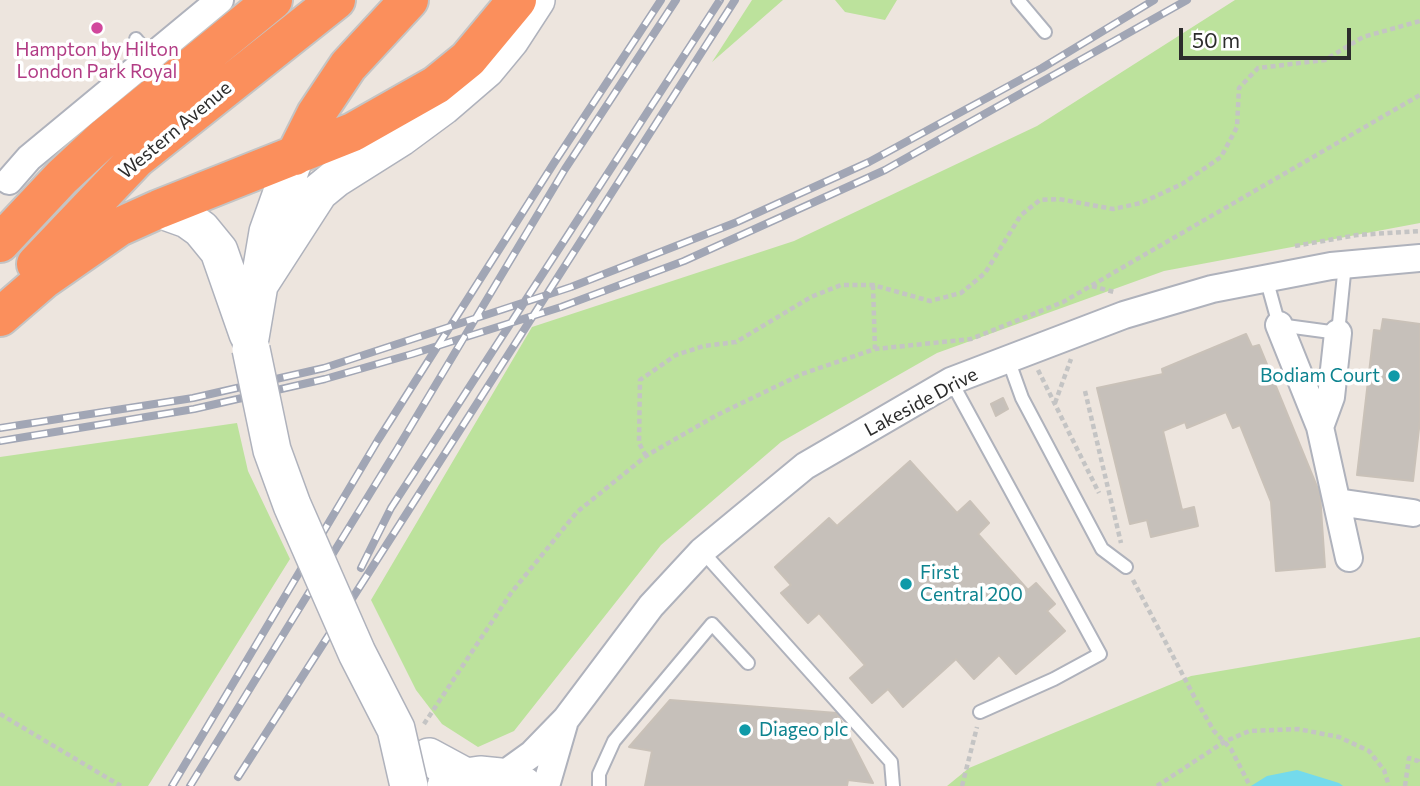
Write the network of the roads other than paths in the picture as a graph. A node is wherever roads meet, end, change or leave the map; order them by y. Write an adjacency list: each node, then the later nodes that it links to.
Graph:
1 (220, 0): 11 (street)
2 (273, 0): 10 (highway, Western Avenue)
3 (336, 0): 18 (highway, Western Avenue)
4 (410, 0): 9 (highway)
5 (517, 0): 9 (highway)
6 (536, 0): 17 (street)
7 (1018, 0): 8 (lane)
8 (1045, 32)
9 (295, 156): 12 (highway); 17 (street)
10 (62, 177): 11 (street); 13 (highway, Western Avenue)
11 (5, 182)
12 (159, 209): 19 (highway); 22 (street)
13 (0, 243)
14 (1420, 258): 15 (street, Lakeside Drive)
15 (1345, 264): 16 (street, Lakeside Drive); 21 (lane)
16 (1266, 278): 20 (lane); 23 (street, Lakeside Drive)
17 (257, 288): 22 (street)
18 (0, 306)
19 (0, 317)
20 (1279, 324): 21 (lane); 25 (street)
21 (1338, 332): 25 (street)
22 (250, 343): 34 (street, bridge)
23 (1018, 355): 24 (street, Lakeside Drive); 30 (lane)
24 (951, 381): 28 (street, Lakeside Drive); 32 (lane)
25 (1320, 427): 26 (street)
26 (1337, 502): 27 (street); 29 (street)
27 (1413, 513)
28 (702, 551): 33 (street, Lakeside Drive); 37 (lane)
29 (1349, 558)
30 (1126, 567)
31 (748, 663): 36 (lane)
32 (980, 712)
33 (566, 719): 34 (street, Lakeside Drive); 35 (street, Lakeside Drive)
34 (449, 766)
35 (546, 786)
36 (599, 786)
37 (893, 786)

